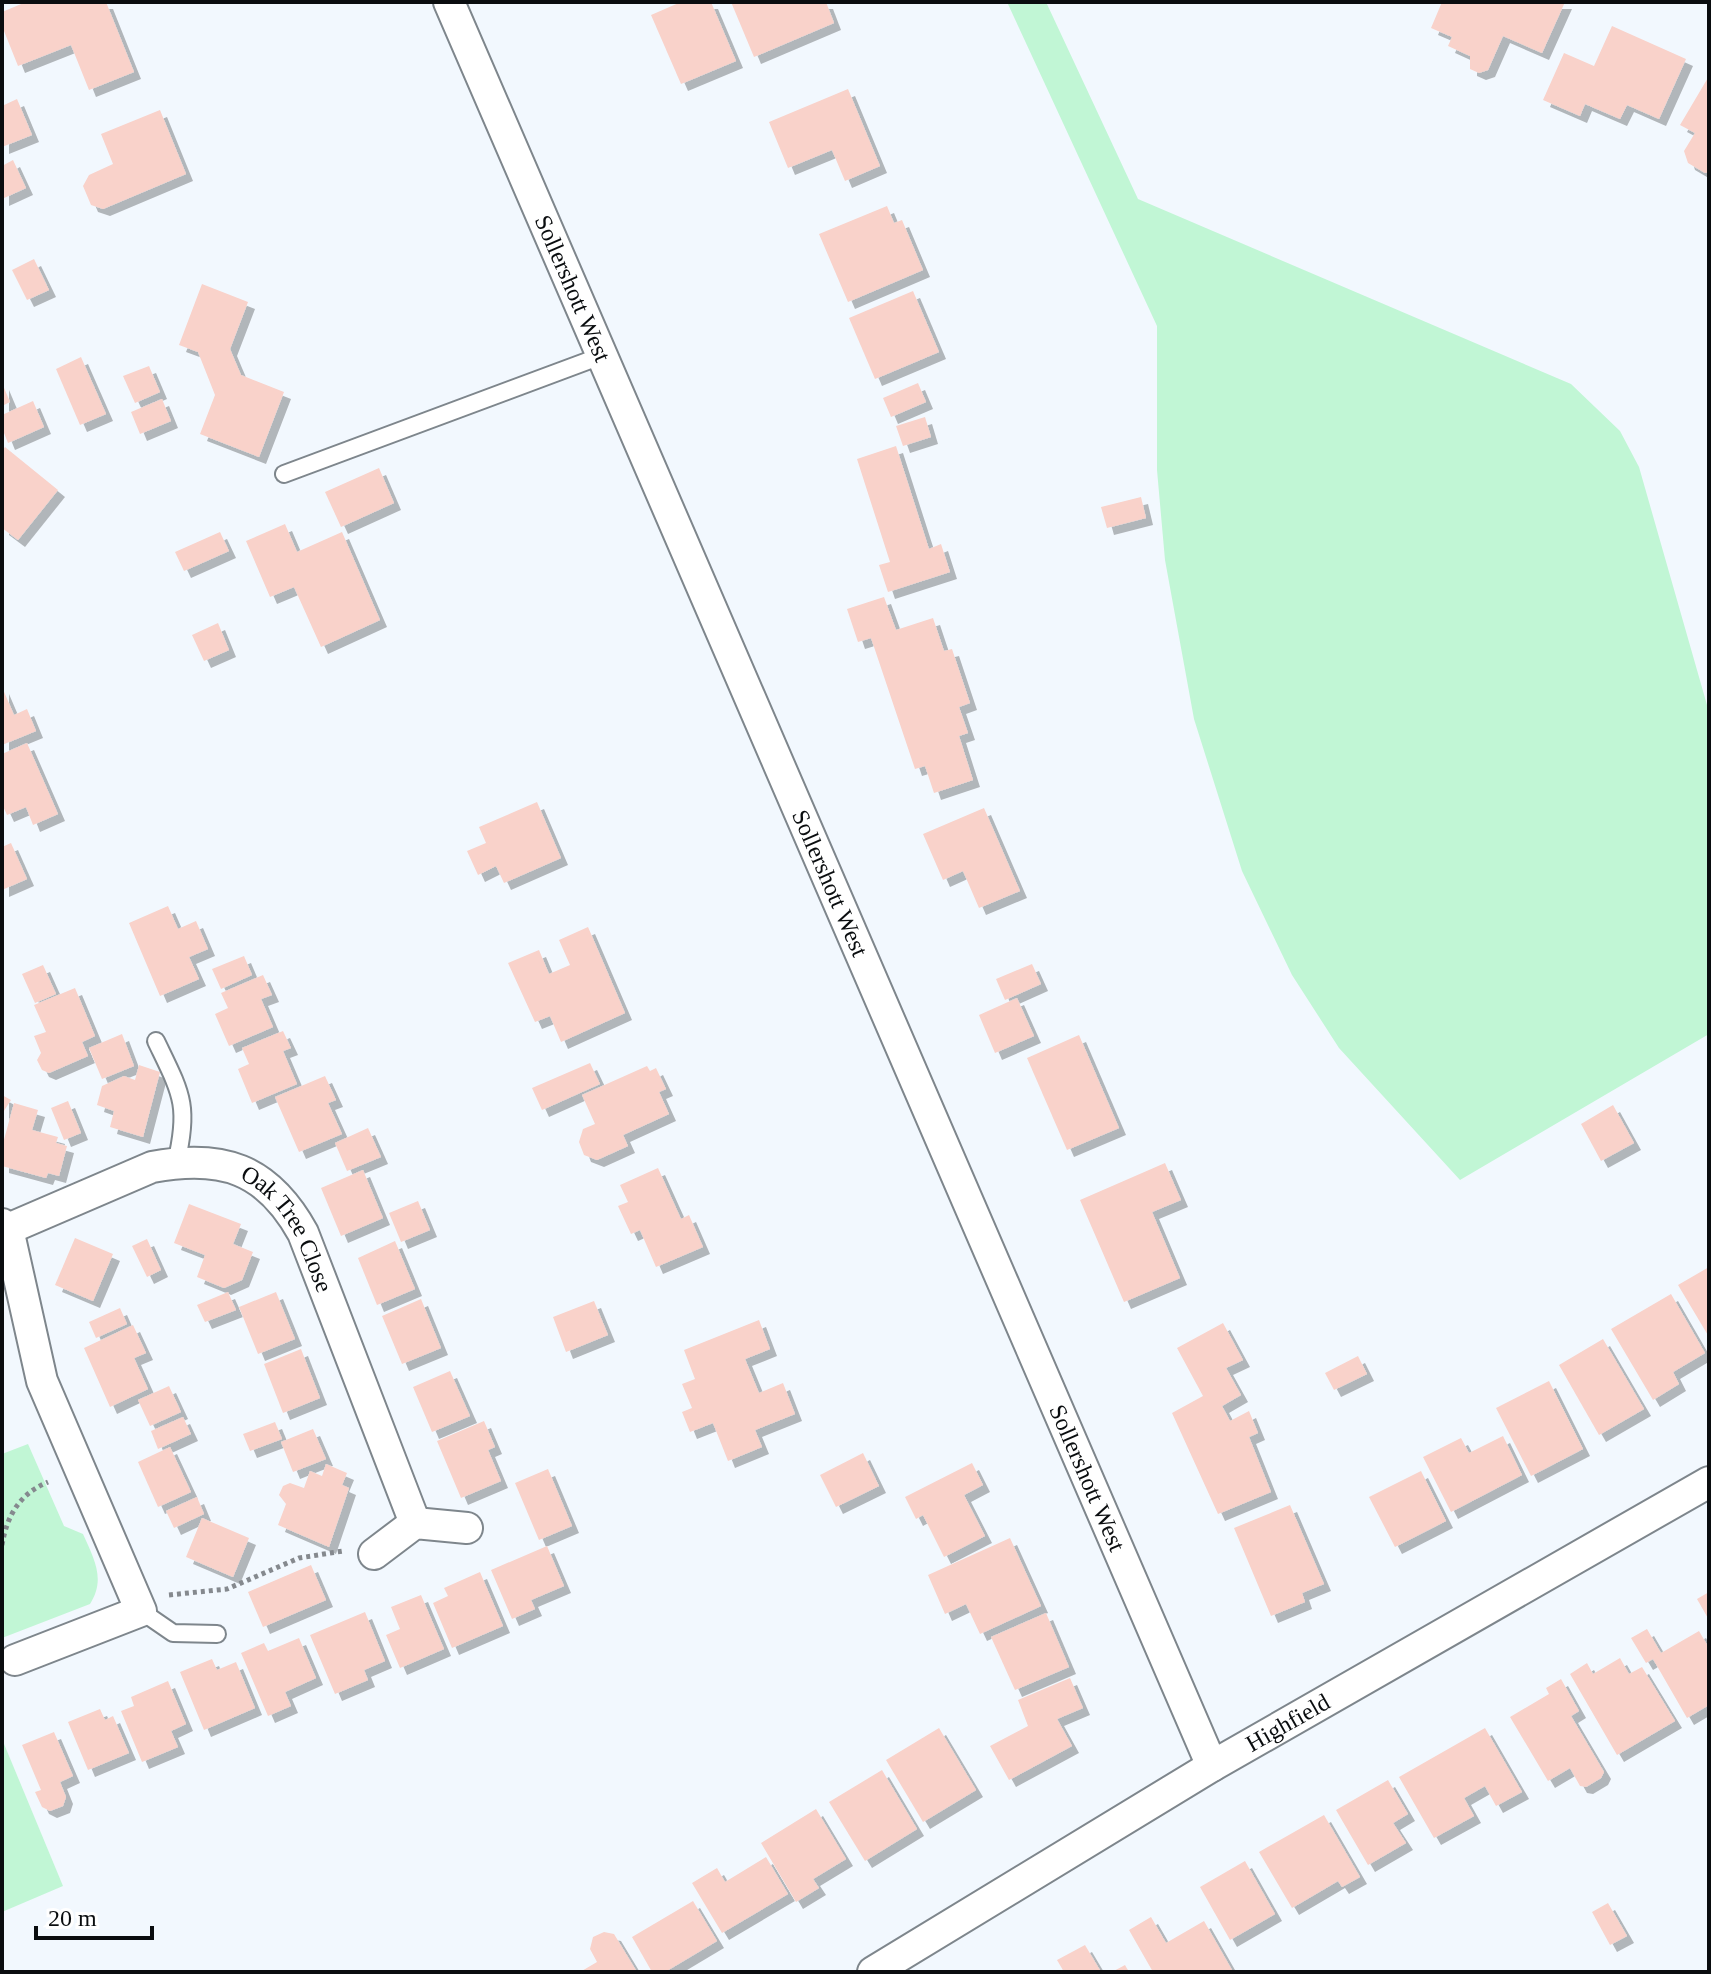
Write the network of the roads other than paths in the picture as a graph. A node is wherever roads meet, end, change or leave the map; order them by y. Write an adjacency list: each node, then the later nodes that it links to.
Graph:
1 (449, 2): 2 (street, Sollershott West)
2 (601, 356): 3 (lane); 14 (street, Sollershott West)
3 (284, 474)
4 (156, 1041): 5 (lane)
5 (176, 1163): 6 (street, Oak Tree Close); 8 (street, Oak Tree Close)
6 (5, 1226): 11 (street, Oak Tree Close)
7 (1709, 1482): 14 (street, Highfield)
8 (415, 1523): 9 (street); 10 (street)
9 (467, 1528)
10 (374, 1554)
11 (141, 1611): 12 (lane); 13 (street)
12 (217, 1634)
13 (15, 1660)
14 (1212, 1766): 15 (street, Highfield)
15 (873, 1972)

